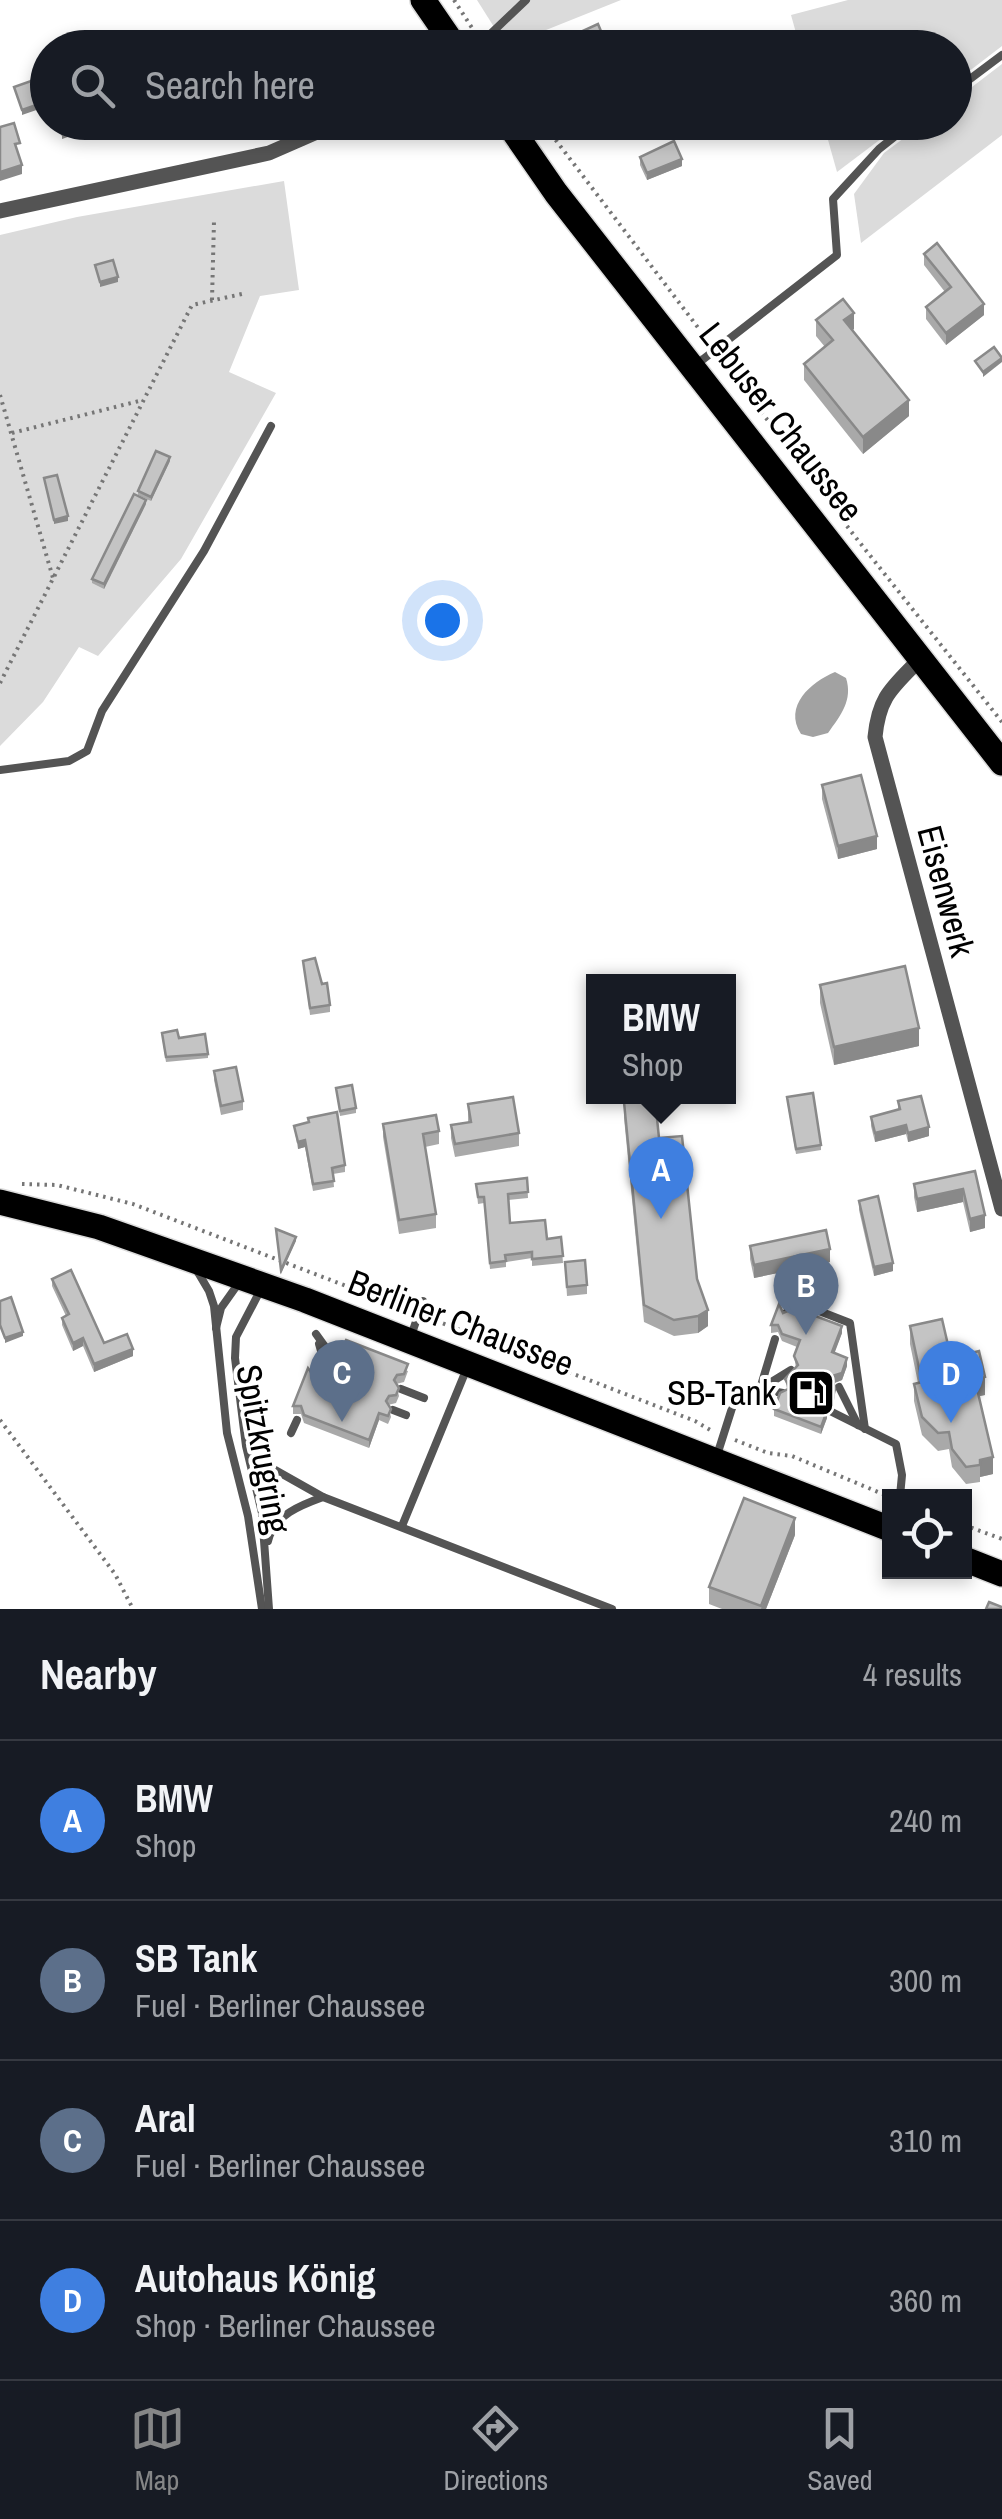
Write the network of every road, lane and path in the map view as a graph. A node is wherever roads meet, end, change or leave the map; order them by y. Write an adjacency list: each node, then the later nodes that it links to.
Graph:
1 (424, 0): 4 (main road)
2 (454, 0): 5 (path)
3 (526, 0): 6 (lane)
4 (453, 30)
5 (464, 30)
6 (489, 30)
7 (1002, 55): 8 (lane)
8 (972, 78)
9 (299, 140): 13 (street)
10 (519, 140): 18 (main road, Lebuser Chaussee)
11 (556, 140): 17 (path)
12 (889, 140): 17 (lane)
13 (0, 211)
14 (214, 221): 16 (path)
15 (242, 294): 16 (path)
16 (212, 300): 20 (path)
17 (714, 349): 18 (lane); 26 (path)
18 (694, 367): 24 (main road, Lebuser Chaussee)
19 (0, 395): 22 (path)
20 (143, 400): 22 (path); 23 (path)
21 (271, 426): 28 (lane)
22 (11, 433): 23 (path)
23 (53, 578): 25 (path)
24 (920, 659): 27 (main road, Lebuser Chaussee); 30 (street, Eisenwerk)
25 (0, 683)
26 (1002, 722)
27 (1002, 763)
28 (0, 770)
29 (4, 1194): 31 (main road, Berliner Chaussee); 32 (main road, Berliner Chaussee); 36 (path)
30 (1002, 1209)
31 (182, 1255): 32 (main road, Berliner Chaussee); 35 (lane, Spitzkrugring)
32 (255, 1278): 35 (lane, Spitzkrugring); 36 (main road, Berliner Chaussee); 56 (lane, Spitzkrugring)
33 (423, 1300): 36 (lane)
34 (786, 1313): 53 (lane)
35 (216, 1328): 71 (lane, Spitzkrugring)
36 (414, 1328): 38 (main road, Berliner Chaussee); 55 (path)
37 (776, 1339): 45 (lane)
38 (471, 1358): 55 (main road, Berliner Chaussee); 60 (main road, Berliner Chaussee); 62 (lane)
39 (326, 1369): 39 (lane); 41 (lane); 42 (lane)
40 (791, 1370): 45 (lane)
41 (314, 1376)
42 (331, 1386)
43 (839, 1387): 53 (lane)
44 (401, 1389): 47 (lane)
45 (760, 1389): 46 (lane); 55 (lane)
46 (783, 1393)
47 (424, 1398)
48 (393, 1410): 50 (lane)
49 (830, 1410): 53 (lane)
50 (406, 1415)
51 (0, 1420): 70 (path)
52 (296, 1420): 54 (lane)
53 (862, 1426): 57 (lane)
54 (291, 1433)
55 (721, 1442): 58 (path); 61 (main road, Berliner Chaussee)
56 (246, 1446): 59 (lane, Spitzkrugring); 66 (lane, Spitzkrugring)
57 (901, 1489)
58 (882, 1494)
59 (324, 1497): 62 (lane, Spitzkrugring); 66 (lane, Spitzkrugring)
60 (882, 1521)
61 (882, 1521)
62 (402, 1526): 72 (lane, Spitzkrugring)
63 (972, 1528): 64 (path)
64 (1002, 1539)
65 (972, 1547): 67 (main road)
66 (266, 1550): 71 (lane, Spitzkrugring)
67 (1002, 1558)
68 (972, 1562): 69 (main road)
69 (1002, 1574)
70 (134, 1609)
71 (266, 1609)
72 (612, 1609)

